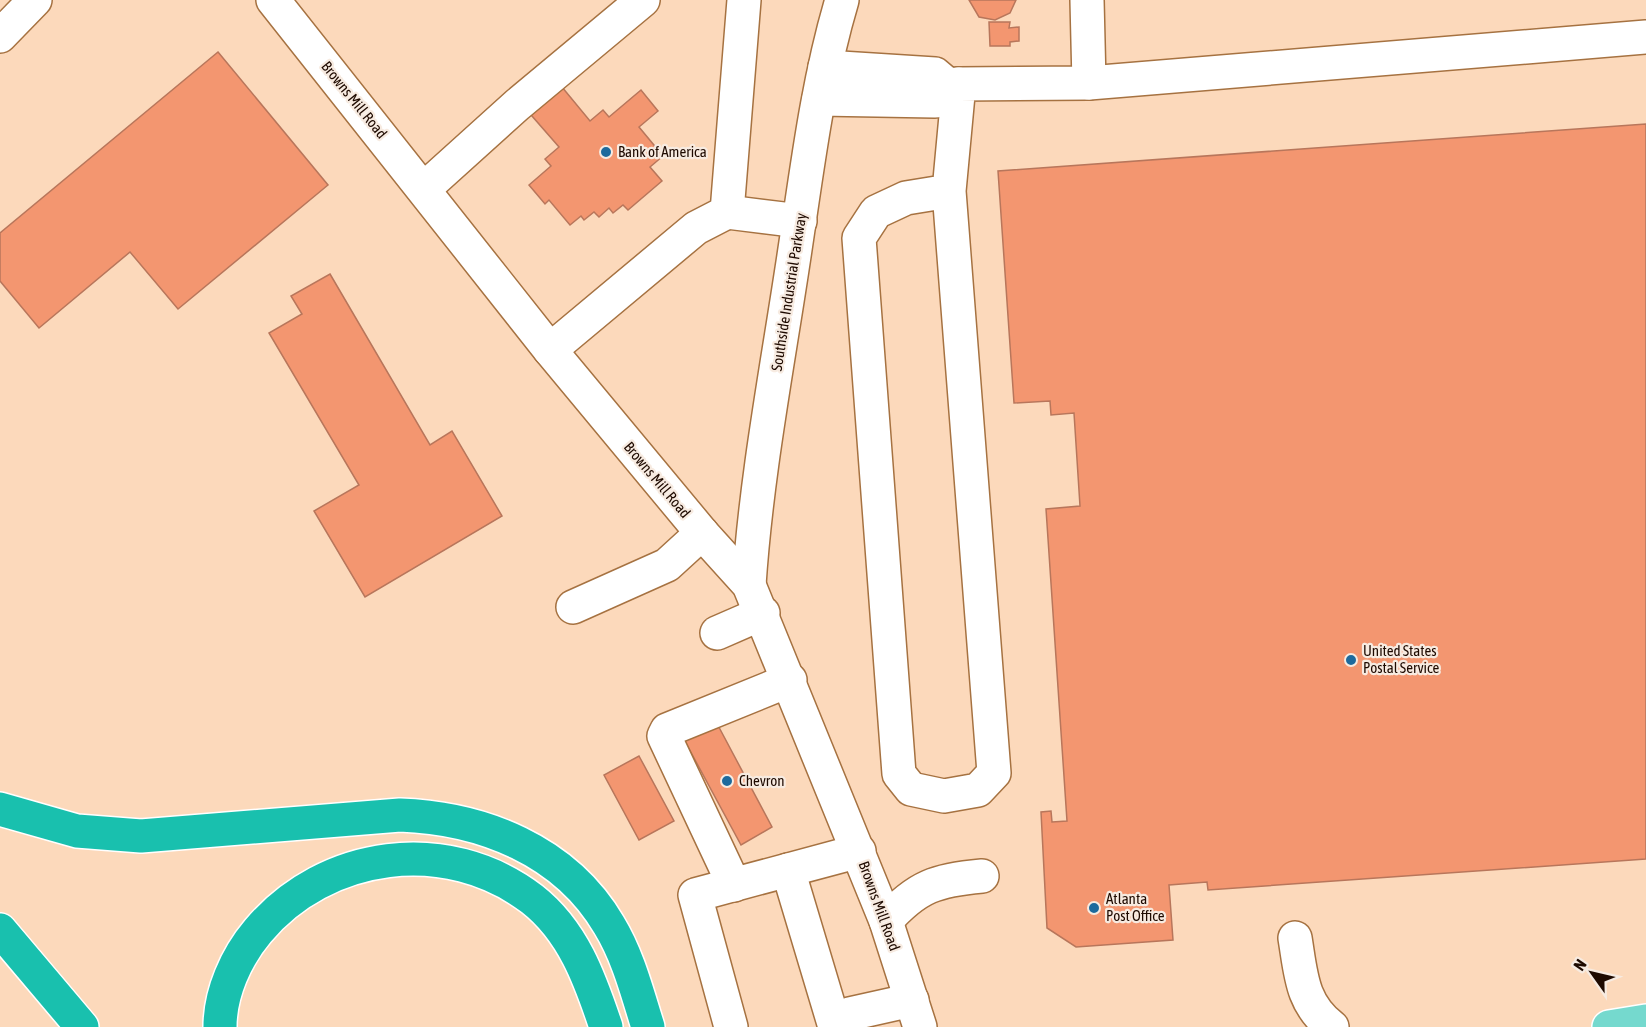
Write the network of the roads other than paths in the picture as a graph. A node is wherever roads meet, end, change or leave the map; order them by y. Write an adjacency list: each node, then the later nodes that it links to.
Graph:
1 (35, 0): 7 (street)
2 (273, 0): 12 (street, Browns Mill Road)
3 (643, 0): 12 (street)
4 (744, 0): 14 (street)
5 (842, 0): 9 (street, Southside Industrial Parkway)
6 (1087, 0): 10 (street)
7 (0, 36)
8 (1646, 37): 10 (street)
9 (822, 83): 11 (street); 15 (street, Southside Industrial Parkway)
10 (1089, 83): 11 (street)
11 (954, 85): 13 (street)
12 (425, 188): 16 (street, Browns Mill Road)
13 (949, 191): 13 (street)
14 (727, 212): 15 (street); 16 (street)
15 (800, 221): 18 (street, Southside Industrial Parkway)
16 (550, 350): 17 (street, Browns Mill Road)
17 (702, 533): 18 (street, Browns Mill Road); 19 (street)
18 (756, 599): 20 (street); 21 (street, Browns Mill Road)
19 (573, 607)
20 (717, 633)
21 (790, 680): 23 (street, Browns Mill Road); 26 (street)
22 (0, 809): 36 (highway)
23 (859, 851): 24 (street); 27 (street, Browns Mill Road)
24 (788, 870): 26 (street); 38 (street)
25 (982, 876): 27 (street)
26 (734, 885): 37 (street)
27 (886, 921): 31 (street, Browns Mill Road)
28 (0, 930): 33 (highway)
29 (1295, 938): 30 (street)
30 (1303, 988): 40 (street); 41 (street)
31 (916, 1013): 39 (street)
32 (1646, 1021): 42 (main road)
33 (82, 1027)
34 (220, 1027): 35 (highway)
35 (606, 1027)
36 (648, 1027)
37 (731, 1027)
38 (835, 1027)
39 (842, 1027)
40 (1293, 1027)
41 (1332, 1027)
42 (1609, 1027)

